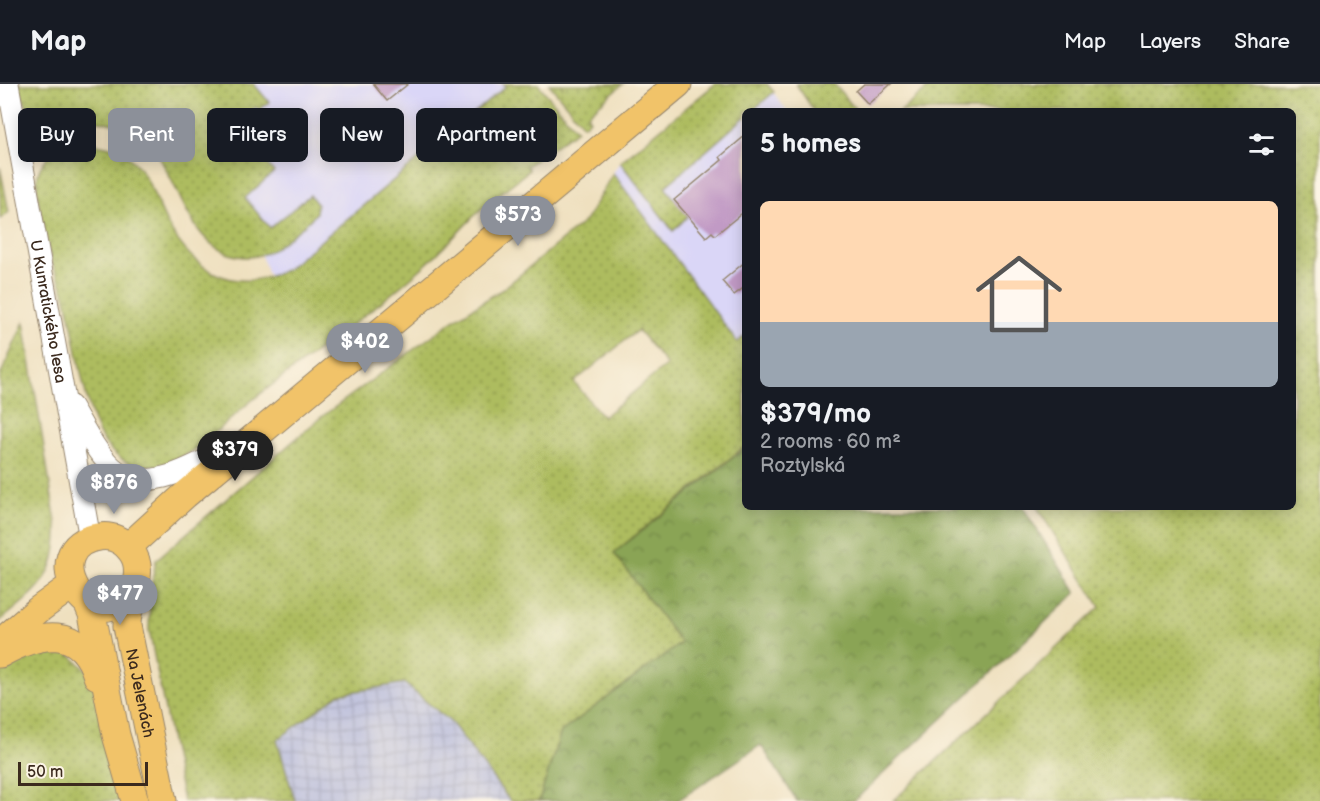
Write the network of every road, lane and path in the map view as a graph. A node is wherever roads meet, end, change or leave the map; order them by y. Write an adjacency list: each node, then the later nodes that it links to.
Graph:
1 (8, 84): 3 (street, U Kunratického lesa)
2 (678, 84): 4 (main road)
3 (64, 396): 4 (street); 5 (street, U Kunratického lesa)
4 (256, 435): 6 (main road)
5 (90, 539): 6 (main road); 8 (main road, Na Jelenách)
6 (128, 547): 7 (main road, Na Jelenách)
7 (134, 587): 8 (main road); 13 (main road, Na Jelenách)
8 (79, 594): 9 (main road); 11 (main road, Na Jelenách)
9 (0, 643)
10 (0, 654): 11 (main road)
11 (116, 735): 12 (main road, Na Jelenách)
12 (135, 801)
13 (163, 801)

